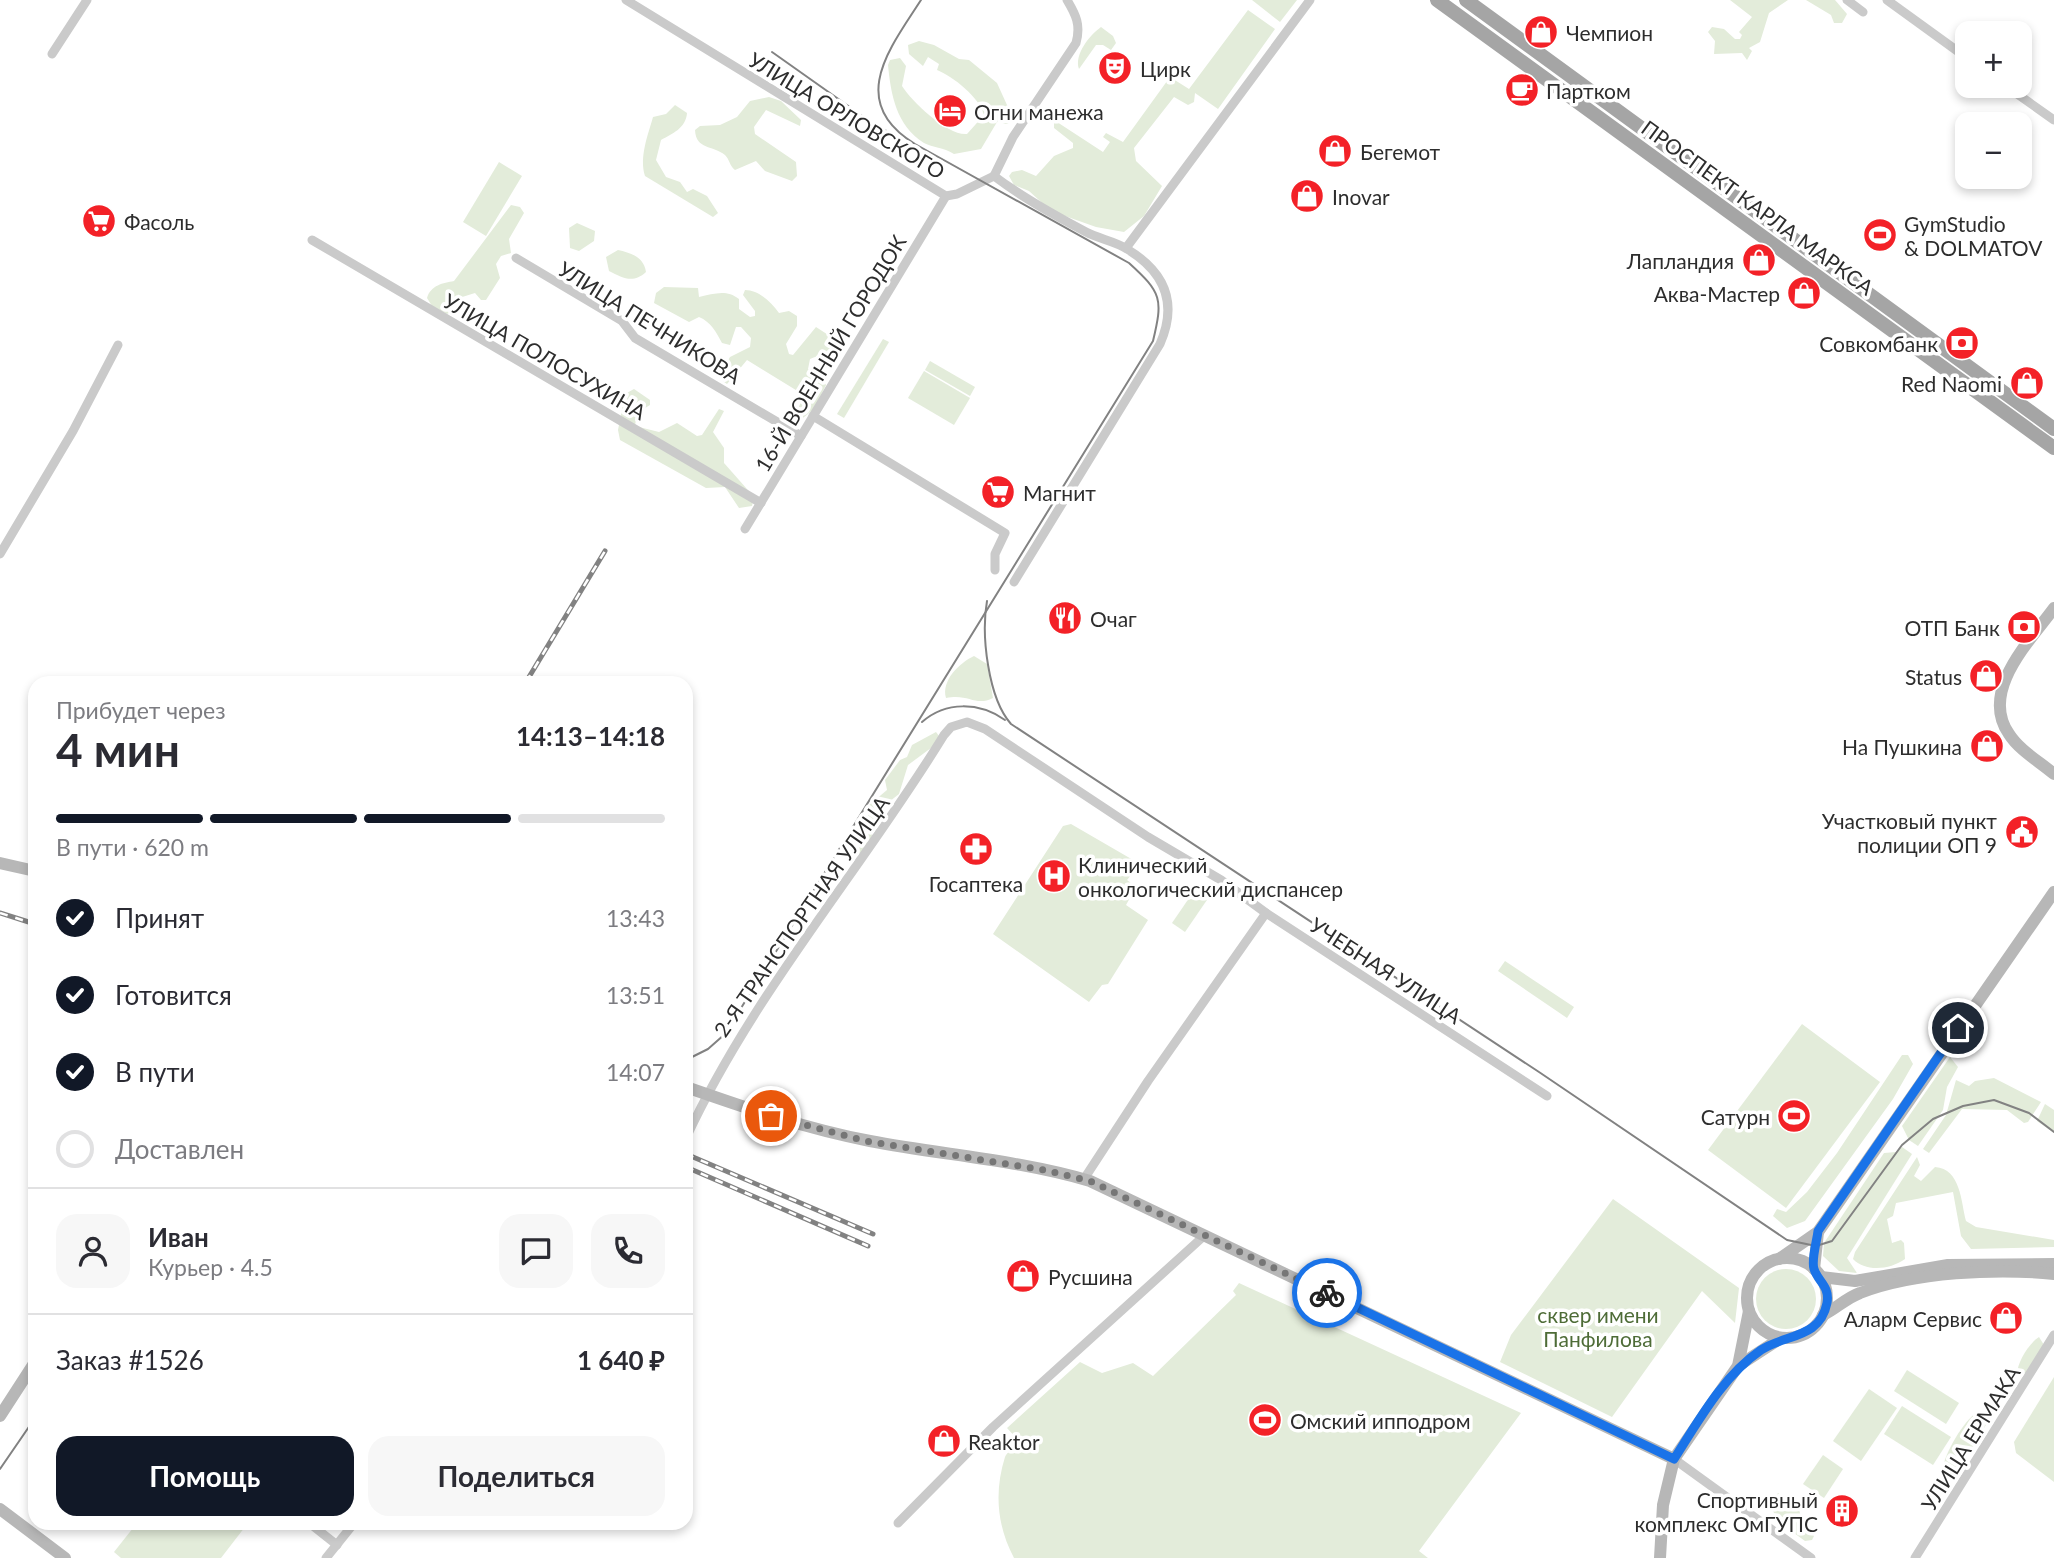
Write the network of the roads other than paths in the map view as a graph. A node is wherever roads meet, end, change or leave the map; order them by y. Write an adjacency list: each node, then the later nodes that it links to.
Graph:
1 (87, 0): 11 (street)
2 (626, 0): 15 (street, УЛИЦА ОРЛОВСКОГО)
3 (1067, 0): 14 (street)
4 (1310, 0): 17 (street)
5 (1437, 0): 23 (main road, ПРОСПЕКТ КАРЛА МАРКСА)
6 (1466, 0): 21 (main road, ПРОСПЕКТ КАРЛА МАРКСА)
7 (1847, 0): 9 (street)
8 (1887, 0): 10 (street)
9 (1863, 12)
10 (1955, 49)
11 (52, 54)
12 (2023, 98): 13 (street)
13 (2054, 120)
14 (994, 176): 15 (street, УЛИЦА ОРЛОВСКОГО); 17 (street)
15 (946, 196): 20 (street, 16-Й ВОЕННЫЙ ГОРОДОК)
16 (312, 240): 24 (street, УЛИЦА ПОЛОСУХИНА)
17 (1126, 248): 28 (street)
18 (516, 258): 22 (street, УЛИЦА ПЕЧНИКОВА)
19 (118, 345): 26 (street)
20 (813, 416): 22 (street, 16-Й ВОЕННЫЙ ГОРОДОК); 27 (street)
21 (2054, 429)
22 (802, 436): 24 (street, 16-Й ВОЕННЫЙ ГОРОДОК)
23 (2054, 448)
24 (761, 503): 25 (street, 16-Й ВОЕННЫЙ ГОРОДОК)
25 (745, 529)
26 (0, 554)
27 (995, 570)
28 (1014, 582)
29 (2054, 608): 31 (main road)
30 (958, 723): 35 (street, УЧЕБНАЯ УЛИЦА); 37 (street, 2-Я ТРАНСПОРТНАЯ УЛИЦА)
31 (2054, 774)
32 (0, 863): 33 (main road)
33 (28, 869)
34 (2054, 892): 41 (main road)
35 (1266, 913): 38 (street, УЧЕБНАЯ УЛИЦА); 40 (street)
36 (693, 1089): 37 (main road)
37 (706, 1094): 39 (street, 2-Я ТРАНСПОРТНАЯ УЛИЦА); 40 (main road)
38 (1547, 1096)
39 (693, 1123)
40 (1084, 1179): 42 (main road)
41 (1818, 1231): 43 (main road); 45 (main road)
42 (1205, 1235): 54 (main road); 56 (street)
43 (1779, 1259): 45 (main road); 47 (main road)
44 (2054, 1264): 45 (main road)
45 (1817, 1273): 48 (main road)
46 (2054, 1274): 48 (main road)
47 (1749, 1311): 50 (main road); 51 (main road)
48 (1823, 1315): 50 (main road)
49 (2054, 1335): 64 (street, УЛИЦА ЕРМАКА)
50 (1782, 1338): 51 (main road)
51 (1738, 1366): 54 (main road)
52 (28, 1373): 53 (main road)
53 (0, 1416)
54 (1674, 1459): 62 (main road); 63 (street)
55 (0, 1509): 60 (main road)
56 (898, 1523)
57 (318, 1530): 59 (street)
58 (349, 1530): 59 (street)
59 (337, 1545): 61 (street)
60 (65, 1558)
61 (326, 1558)
62 (1660, 1558)
63 (1811, 1558)
64 (1915, 1558)

